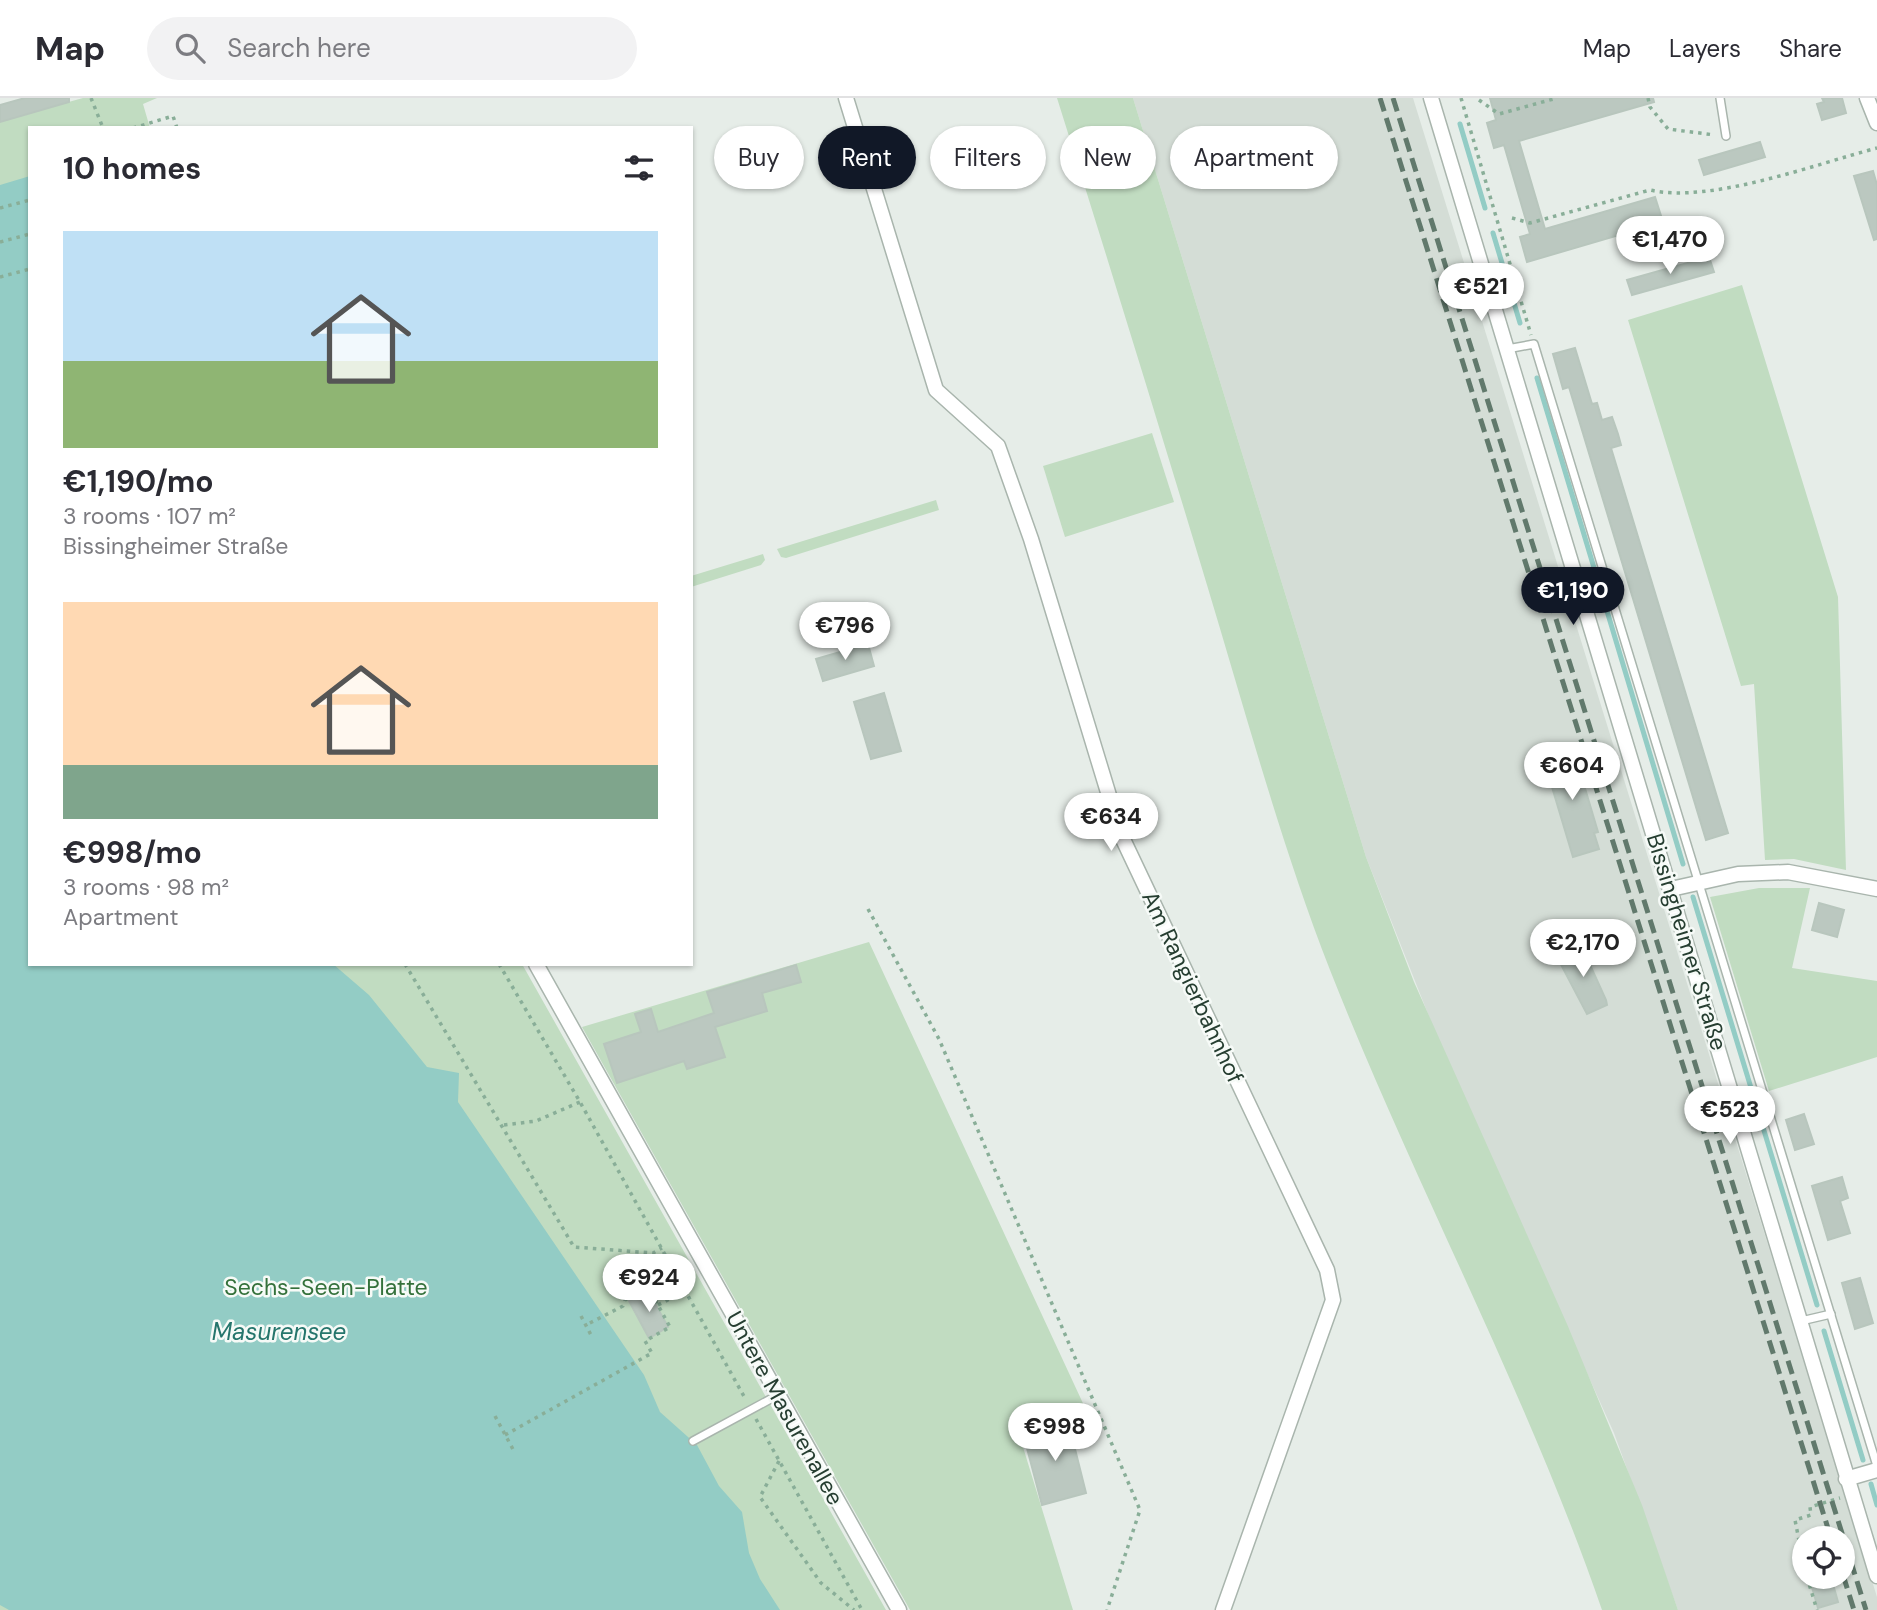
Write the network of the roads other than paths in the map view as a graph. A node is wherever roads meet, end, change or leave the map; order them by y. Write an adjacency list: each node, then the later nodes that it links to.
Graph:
1 (846, 98): 20 (street, Am Rangierbahnhof)
2 (1431, 98): 7 (street, Bissingheimer Straße)
3 (1720, 98): 6 (lane)
4 (1867, 98): 5 (street)
5 (1877, 122)
6 (1726, 136)
7 (1507, 349): 8 (lane, Bissingheimer Straße); 9 (street, Bissingheimer Straße)
8 (1699, 882): 9 (street); 10 (street); 12 (lane, Bissingheimer Straße)
9 (1671, 889): 13 (street, Bissingheimer Straße)
10 (1877, 890)
11 (537, 966): 14 (street, Untere Masurenallee)
12 (1831, 1314): 13 (lane); 16 (lane, Bissingheimer Straße)
13 (1801, 1321): 17 (street, Bissingheimer Straße)
14 (778, 1395): 15 (lane); 19 (street, Untere Masurenallee)
15 (692, 1441)
16 (1877, 1468): 17 (street)
17 (1847, 1482): 18 (street, Bissingheimer Straße)
18 (1877, 1576)
19 (899, 1610)
20 (1223, 1610)

